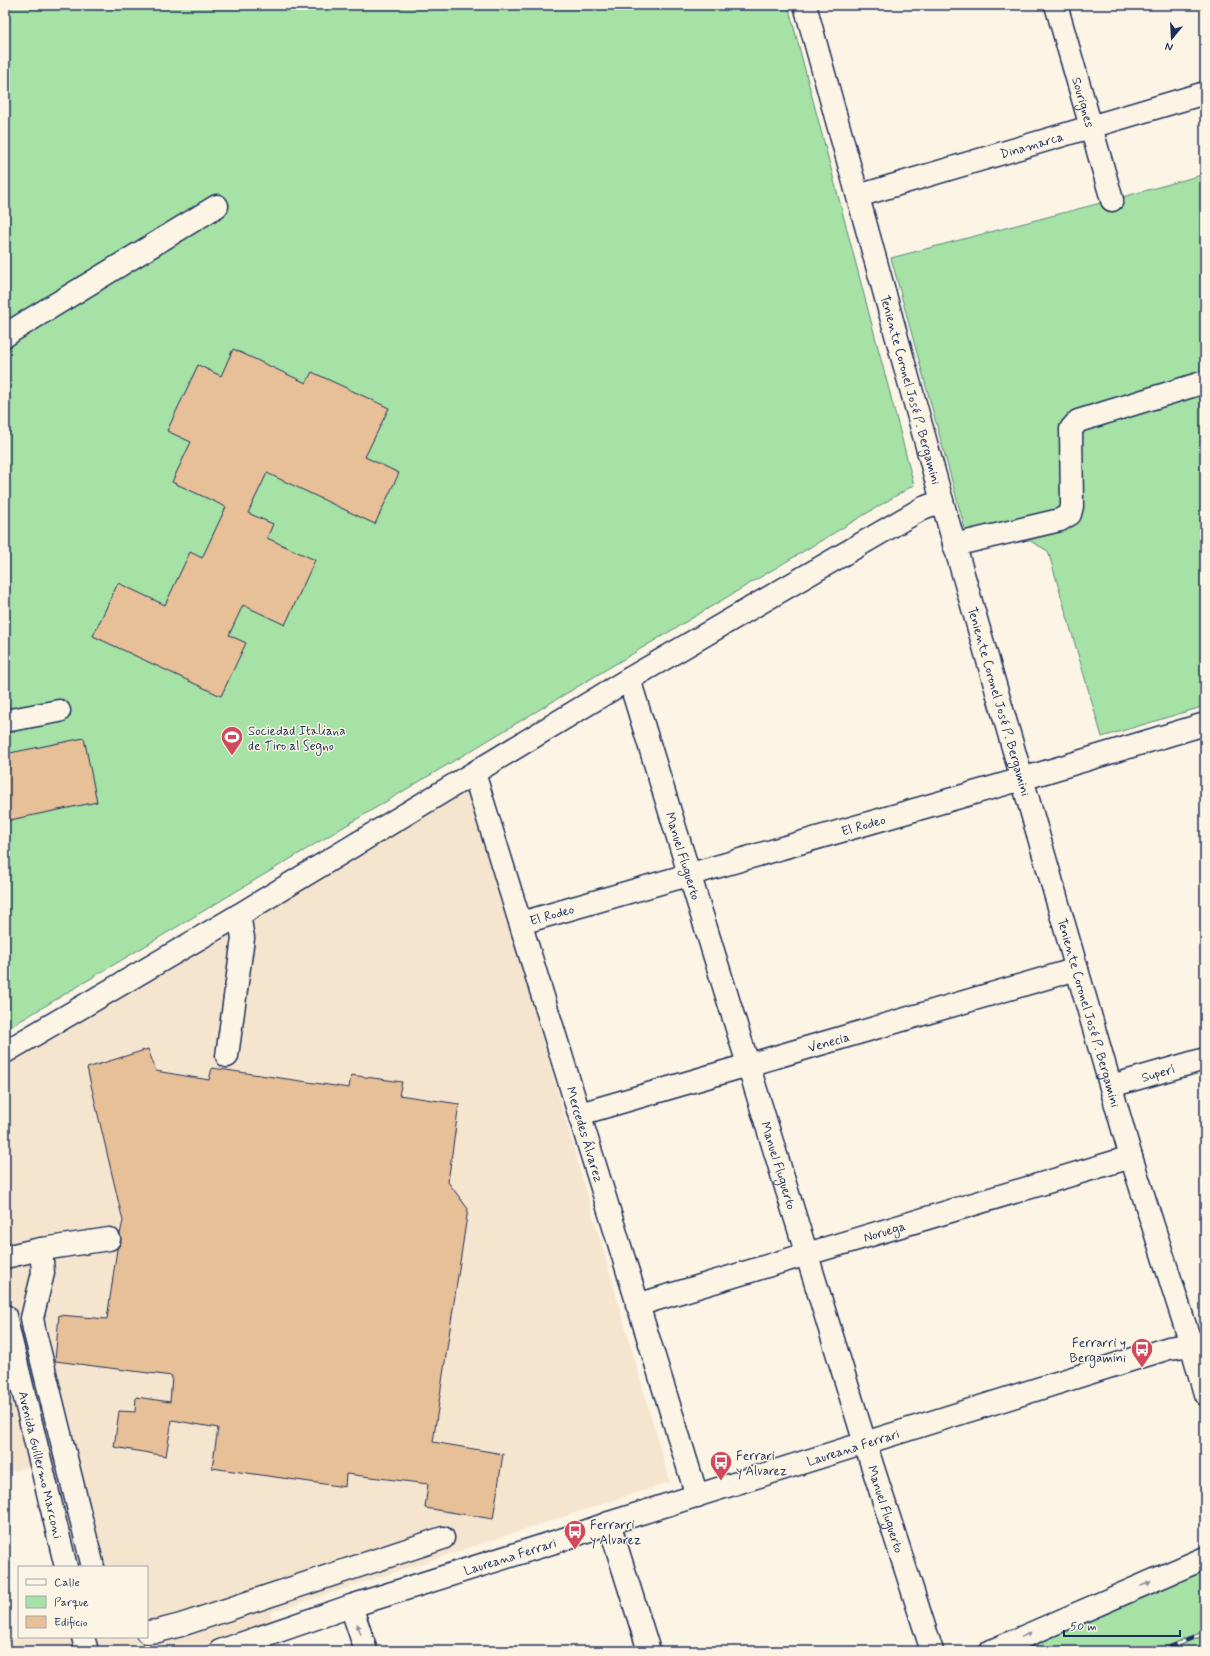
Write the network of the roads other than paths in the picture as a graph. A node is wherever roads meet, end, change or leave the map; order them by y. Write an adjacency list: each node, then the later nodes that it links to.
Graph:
1 (805, 5): 5 (street, Teniente Coronel José P. Bergamini)
2 (1056, 5): 4 (street, Sourignes)
3 (1205, 93): 4 (street, Dinamarca)
4 (1091, 128): 5 (street, Dinamarca); 6 (street, Sourignes)
5 (858, 196): 10 (street, Teniente Coronel José P. Bergamini)
6 (1112, 200)
7 (217, 206): 8 (street)
8 (5, 336)
9 (1205, 382): 11 (street)
10 (942, 501): 11 (street, Teniente Coronel José P. Bergamini); 12 (street)
11 (954, 545): 17 (street, Teniente Coronel José P. Bergamini)
12 (629, 679): 16 (street); 18 (street, Manuel Fluguerto)
13 (59, 711): 14 (street)
14 (5, 720)
15 (1205, 724): 17 (street, El Rodeo)
16 (474, 773): 19 (street); 20 (street, Mercedes Álvarez)
17 (1022, 779): 18 (street, El Rodeo); 21 (street, Teniente Coronel José P. Bergamini)
18 (690, 874): 20 (street, El Rodeo); 25 (street, Manuel Fluguerto)
19 (239, 915): 22 (street); 23 (street)
20 (521, 923): 27 (street, Mercedes Álvarez)
21 (1077, 969): 25 (street, Venecia); 26 (street, Teniente Coronel José P. Bergamini)
22 (5, 1052)
23 (227, 1056)
24 (1205, 1058): 26 (street, Superí)
25 (748, 1064): 27 (street, Venecia); 31 (street, Manuel Fluguerto)
26 (1111, 1086): 28 (street, Teniente Coronel José P. Bergamini)
27 (580, 1114): 33 (street, Mercedes Álvarez)
28 (1131, 1157): 31 (street, Noruega); 35 (street, Teniente Coronel José P. Bergamini)
29 (109, 1238): 30 (street)
30 (41, 1249): 32 (street); 43 (street)
31 (806, 1254): 33 (street, Noruega); 37 (street, Manuel Fluguerto)
32 (5, 1258)
33 (637, 1305): 38 (street, Mercedes Álvarez)
34 (7, 1330): 42 (street, Avenida Guillermo Marconi)
35 (1200, 1341): 36 (street, Teniente Coronel José P. Bergamini); 37 (street, Laureana Ferrari)
36 (1205, 1394)
37 (865, 1443): 38 (street, Laureana Ferrari); 51 (street, Manuel Fluguerto)
38 (697, 1496): 39 (street, Laureana Ferrari)
39 (609, 1523): 44 (street, Laureana Ferrari); 50 (street)
40 (443, 1538): 45 (street)
41 (1205, 1558): 52 (street, one-way to 41)
42 (66, 1566)
43 (93, 1566)
44 (351, 1606): 48 (street, Laureana Ferrari); 49 (street, one-way to 44)
45 (148, 1632)
46 (83, 1638): 47 (street)
47 (87, 1651)
48 (220, 1651)
49 (366, 1651)
50 (649, 1651)
51 (932, 1651)
52 (991, 1651)

